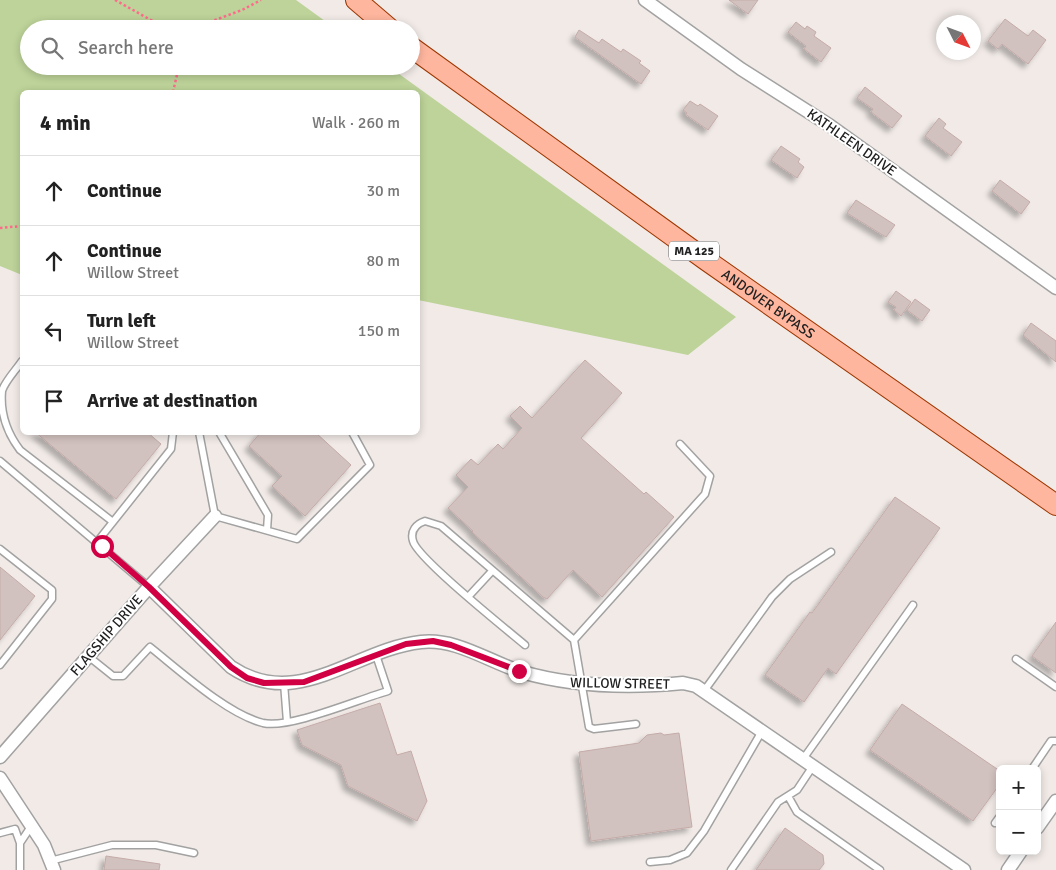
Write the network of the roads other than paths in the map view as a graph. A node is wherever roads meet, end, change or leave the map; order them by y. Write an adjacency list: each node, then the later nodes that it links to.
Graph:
1 (356, 0): 3 (main road)
2 (645, 0): 5 (street, KATHLEEN DRIVE)
3 (379, 20)
4 (420, 53): 13 (main road, ANDOVER BYPASS / MA 125)
5 (1056, 288)
6 (20, 365): 15 (lane)
7 (173, 435): 15 (lane)
8 (200, 435): 14 (lane)
9 (221, 435): 16 (lane)
10 (354, 435): 16 (lane)
11 (680, 444): 24 (lane)
12 (0, 461): 17 (lane)
13 (1056, 505)
14 (215, 516): 16 (lane); 21 (street, FLAGSHIP DRIVE)
15 (113, 522): 17 (lane)
16 (266, 530)
17 (97, 542): 21 (lane)
18 (0, 549): 29 (lane)
19 (831, 552): 33 (lane)
20 (492, 571): 22 (lane); 22 (lane); 24 (lane)
21 (149, 587): 27 (street, FLAGSHIP DRIVE); 30 (street, WILLOW STREET)
22 (468, 597): 25 (lane)
23 (913, 605): 39 (lane)
24 (574, 640): 31 (lane)
25 (525, 645)
26 (376, 655): 30 (street, WILLOW STREET); 31 (street, WILLOW STREET); 34 (lane)
27 (88, 656): 34 (lane); 38 (street, FLAGSHIP DRIVE)
28 (1016, 659): 32 (lane)
29 (0, 665)
30 (284, 683): 34 (lane)
31 (580, 684): 33 (street, WILLOW STREET); 35 (lane)
32 (1056, 687)
33 (704, 691): 36 (street, WILLOW STREET)
34 (287, 722)
35 (636, 724)
36 (762, 730): 39 (street, WILLOW STREET); 50 (lane)
37 (1056, 741): 40 (lane)
38 (0, 757)
39 (808, 762): 42 (lane); 55 (street, WILLOW STREET)
40 (1035, 765)
41 (0, 778): 45 (street)
42 (788, 796): 53 (lane); 54 (lane)
43 (1056, 801): 44 (street)
44 (1041, 822)
45 (32, 825): 47 (lane); 51 (street)
46 (0, 833): 47 (lane)
47 (20, 843): 52 (lane)
48 (194, 853): 51 (lane)
49 (1018, 855): 56 (street)
50 (650, 862)
51 (52, 865)
52 (20, 870)
53 (731, 870)
54 (880, 870)
55 (964, 870)
56 (1008, 870)

